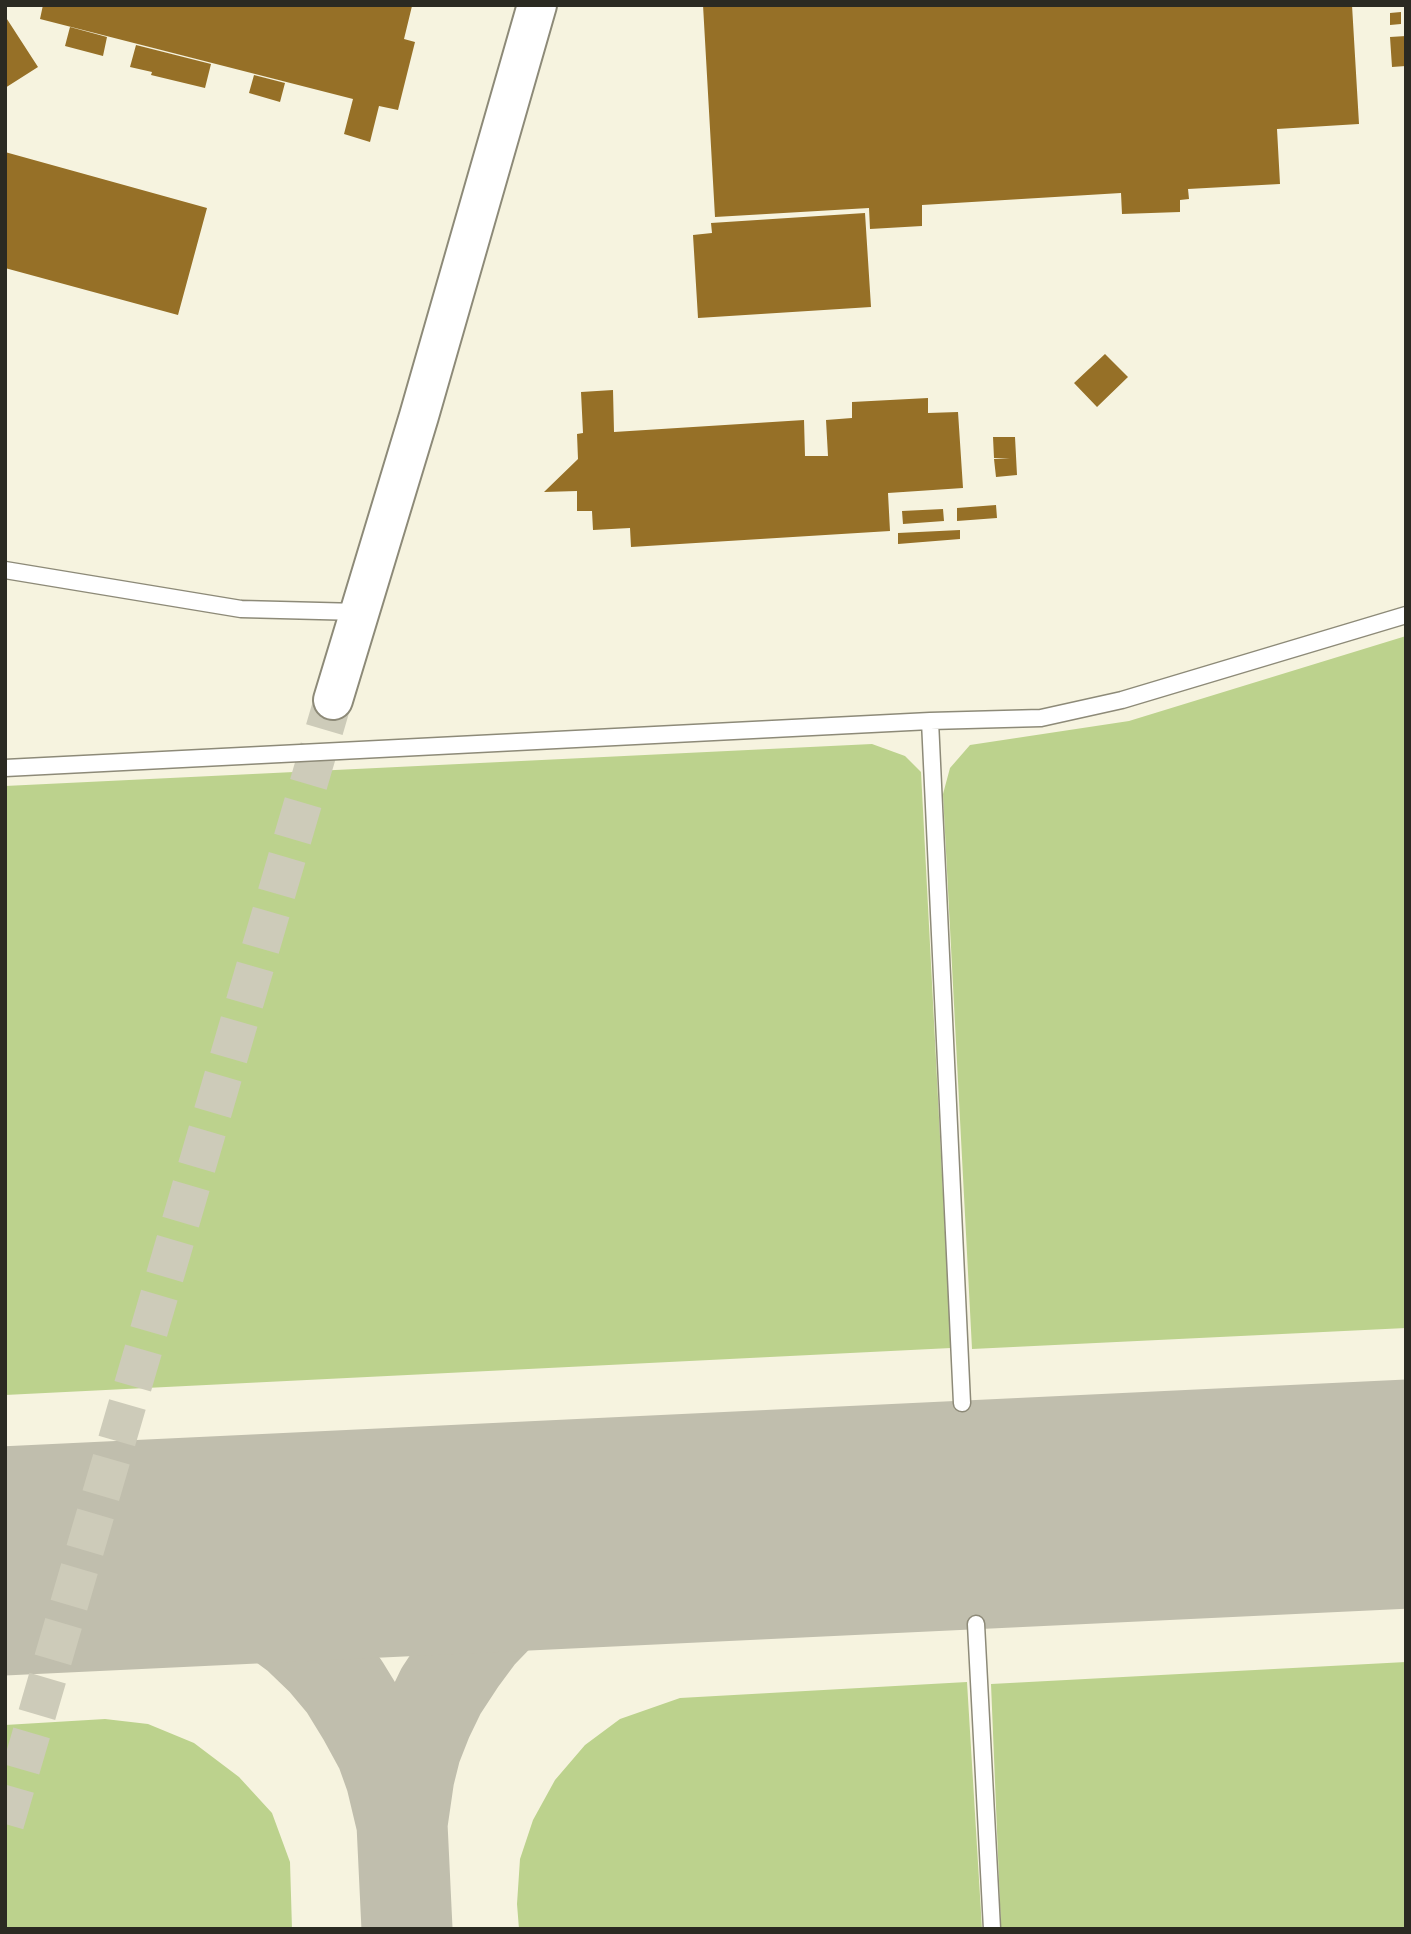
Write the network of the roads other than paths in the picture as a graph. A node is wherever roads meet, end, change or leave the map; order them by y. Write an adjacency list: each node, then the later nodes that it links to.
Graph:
1 (537, 5): 3 (street)
2 (5, 570): 3 (lane)
3 (359, 612): 5 (street)
4 (1406, 615): 6 (lane)
5 (333, 700)
6 (930, 721): 7 (lane); 8 (lane)
7 (5, 768)
8 (962, 1403)
9 (976, 1625): 10 (lane)
10 (992, 1929)

